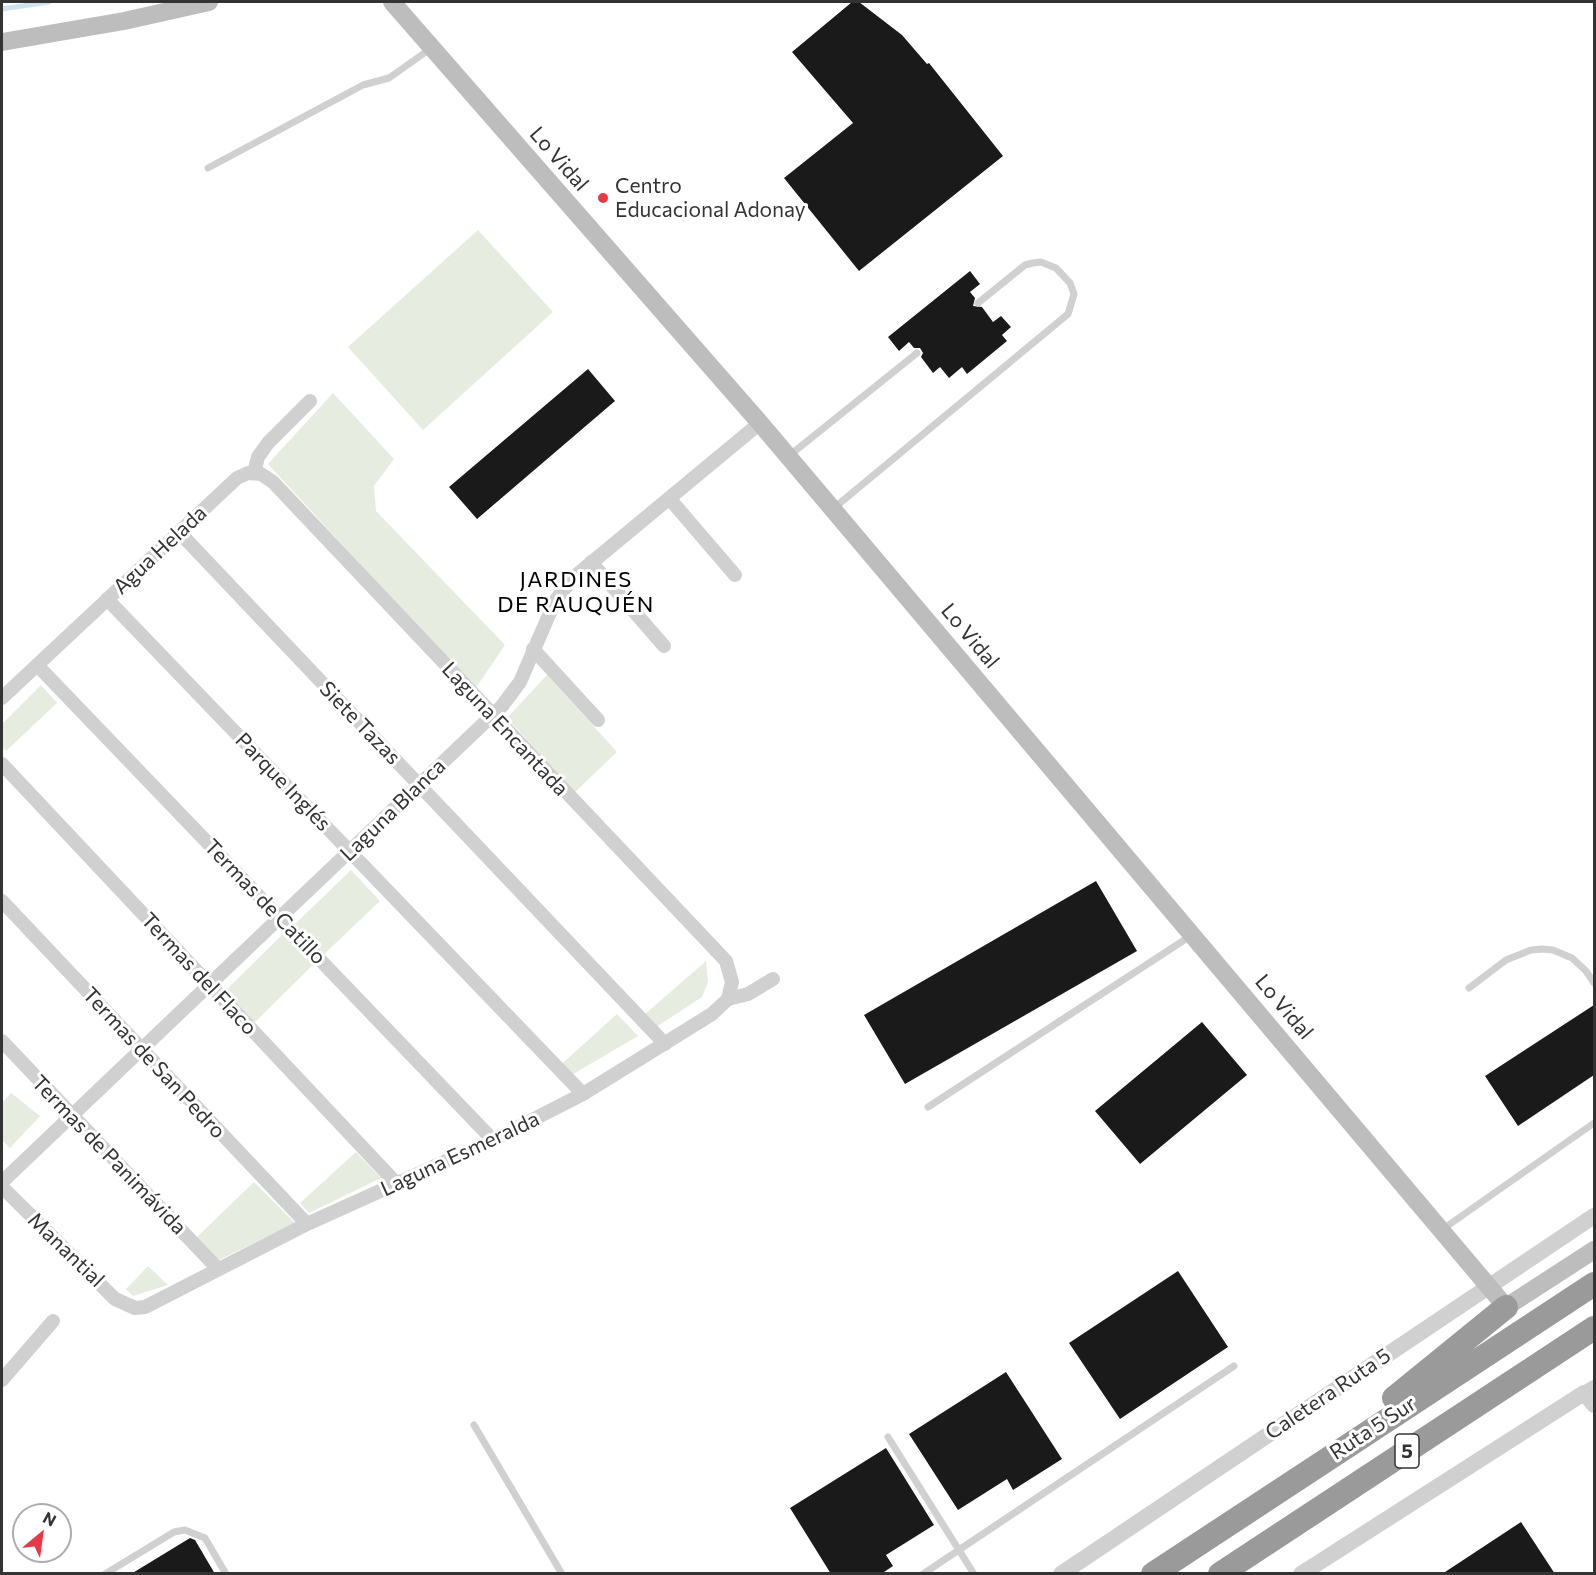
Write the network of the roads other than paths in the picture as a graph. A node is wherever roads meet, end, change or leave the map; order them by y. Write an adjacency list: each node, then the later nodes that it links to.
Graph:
1 (209, 2): 3 (main road)
2 (392, 2): 4 (main road, Lo Vidal)
3 (2, 42)
4 (432, 48): 5 (lane); 9 (main road, Lo Vidal)
5 (208, 168)
6 (978, 303): 13 (lane)
7 (917, 353): 10 (lane)
8 (310, 401): 11 (street)
9 (760, 423): 10 (main road, Lo Vidal); 12 (street, Laguna Blanca)
10 (788, 457): 13 (main road, Lo Vidal)
11 (254, 473): 14 (street, Agua Helada); 22 (street, Laguna Encantada)
12 (669, 498): 15 (street, Laguna Blanca); 16 (street)
13 (832, 509): 29 (main road, Lo Vidal)
14 (179, 532): 17 (street, Agua Helada); 25 (street, Siete Tazas)
15 (591, 562): 18 (street); 19 (street, Laguna Blanca)
16 (735, 575)
17 (107, 599): 20 (street, Agua Helada); 26 (street, Parque Inglés)
18 (664, 645)
19 (533, 649): 22 (street, Laguna Blanca); 23 (street)
20 (37, 665): 21 (street, Agua Helada); 28 (street, Termas de Catillo)
21 (2, 698)
22 (492, 716): 25 (street, Laguna Blanca); 34 (street, Laguna Encantada)
23 (598, 720)
24 (2, 764): 32 (street, Termas del Flaco)
25 (419, 785): 26 (street, Laguna Blanca); 36 (street, Siete Tazas)
26 (349, 851): 28 (street, Laguna Blanca); 38 (street, Parque Inglés)
27 (2, 901): 37 (street, Termas de San Pedro)
28 (279, 918): 32 (street, Laguna Blanca); 42 (street, Termas de Catillo)
29 (1193, 934): 39 (lane); 48 (main road, Lo Vidal)
30 (772, 979): 34 (street, Laguna Esmeralda)
31 (1594, 983): 33 (lane)
32 (209, 984): 37 (street, Laguna Blanca); 44 (street, Termas del Flaco)
33 (1469, 988)
34 (728, 999): 36 (street, Laguna Esmeralda)
35 (2, 1041): 40 (street, Termas de Panimávida)
36 (665, 1044): 38 (street, Laguna Esmeralda)
37 (141, 1049): 40 (street, Laguna Blanca); 47 (street, Termas de San Pedro)
38 (583, 1094): 42 (street, Laguna Esmeralda)
39 (928, 1107)
40 (72, 1115): 43 (street, Laguna Blanca); 50 (street, Termas de Panimávida)
41 (1594, 1122): 48 (lane)
42 (493, 1140): 44 (street, Laguna Esmeralda)
43 (2, 1182)
44 (397, 1184): 47 (street, Laguna Esmeralda)
45 (2, 1187): 54 (street, Manantial)
46 (1594, 1216): 51 (street, Caletera Ruta 5)
47 (307, 1224): 50 (street, Laguna Esmeralda)
48 (1443, 1229): 51 (main road, Lo Vidal)
49 (1594, 1250): 53 (main road)
50 (217, 1268): 54 (street, Laguna Esmeralda)
51 (1490, 1284): 53 (main road, Lo Vidal); 69 (street, Caletera Ruta 5)
52 (1594, 1284): 62 (highway, Ruta 5 Sur / 5)
53 (1506, 1307): 62 (highway)
54 (135, 1308)
55 (53, 1321): 58 (street)
56 (1594, 1328): 71 (highway, Ruta 5 Sur / 5)
57 (1234, 1366): 63 (lane)
58 (2, 1380)
59 (1591, 1395): 72 (street)
60 (474, 1425): 66 (lane)
61 (888, 1437): 63 (lane)
62 (1302, 1473): 70 (highway, Ruta 5 Sur / 5)
63 (959, 1549): 67 (lane); 68 (lane)
64 (105, 1574): 65 (lane)
65 (226, 1574)
66 (562, 1574)
67 (923, 1574)
68 (974, 1574)
69 (1061, 1574)
70 (1153, 1574)
71 (1220, 1574)
72 (1301, 1574)

